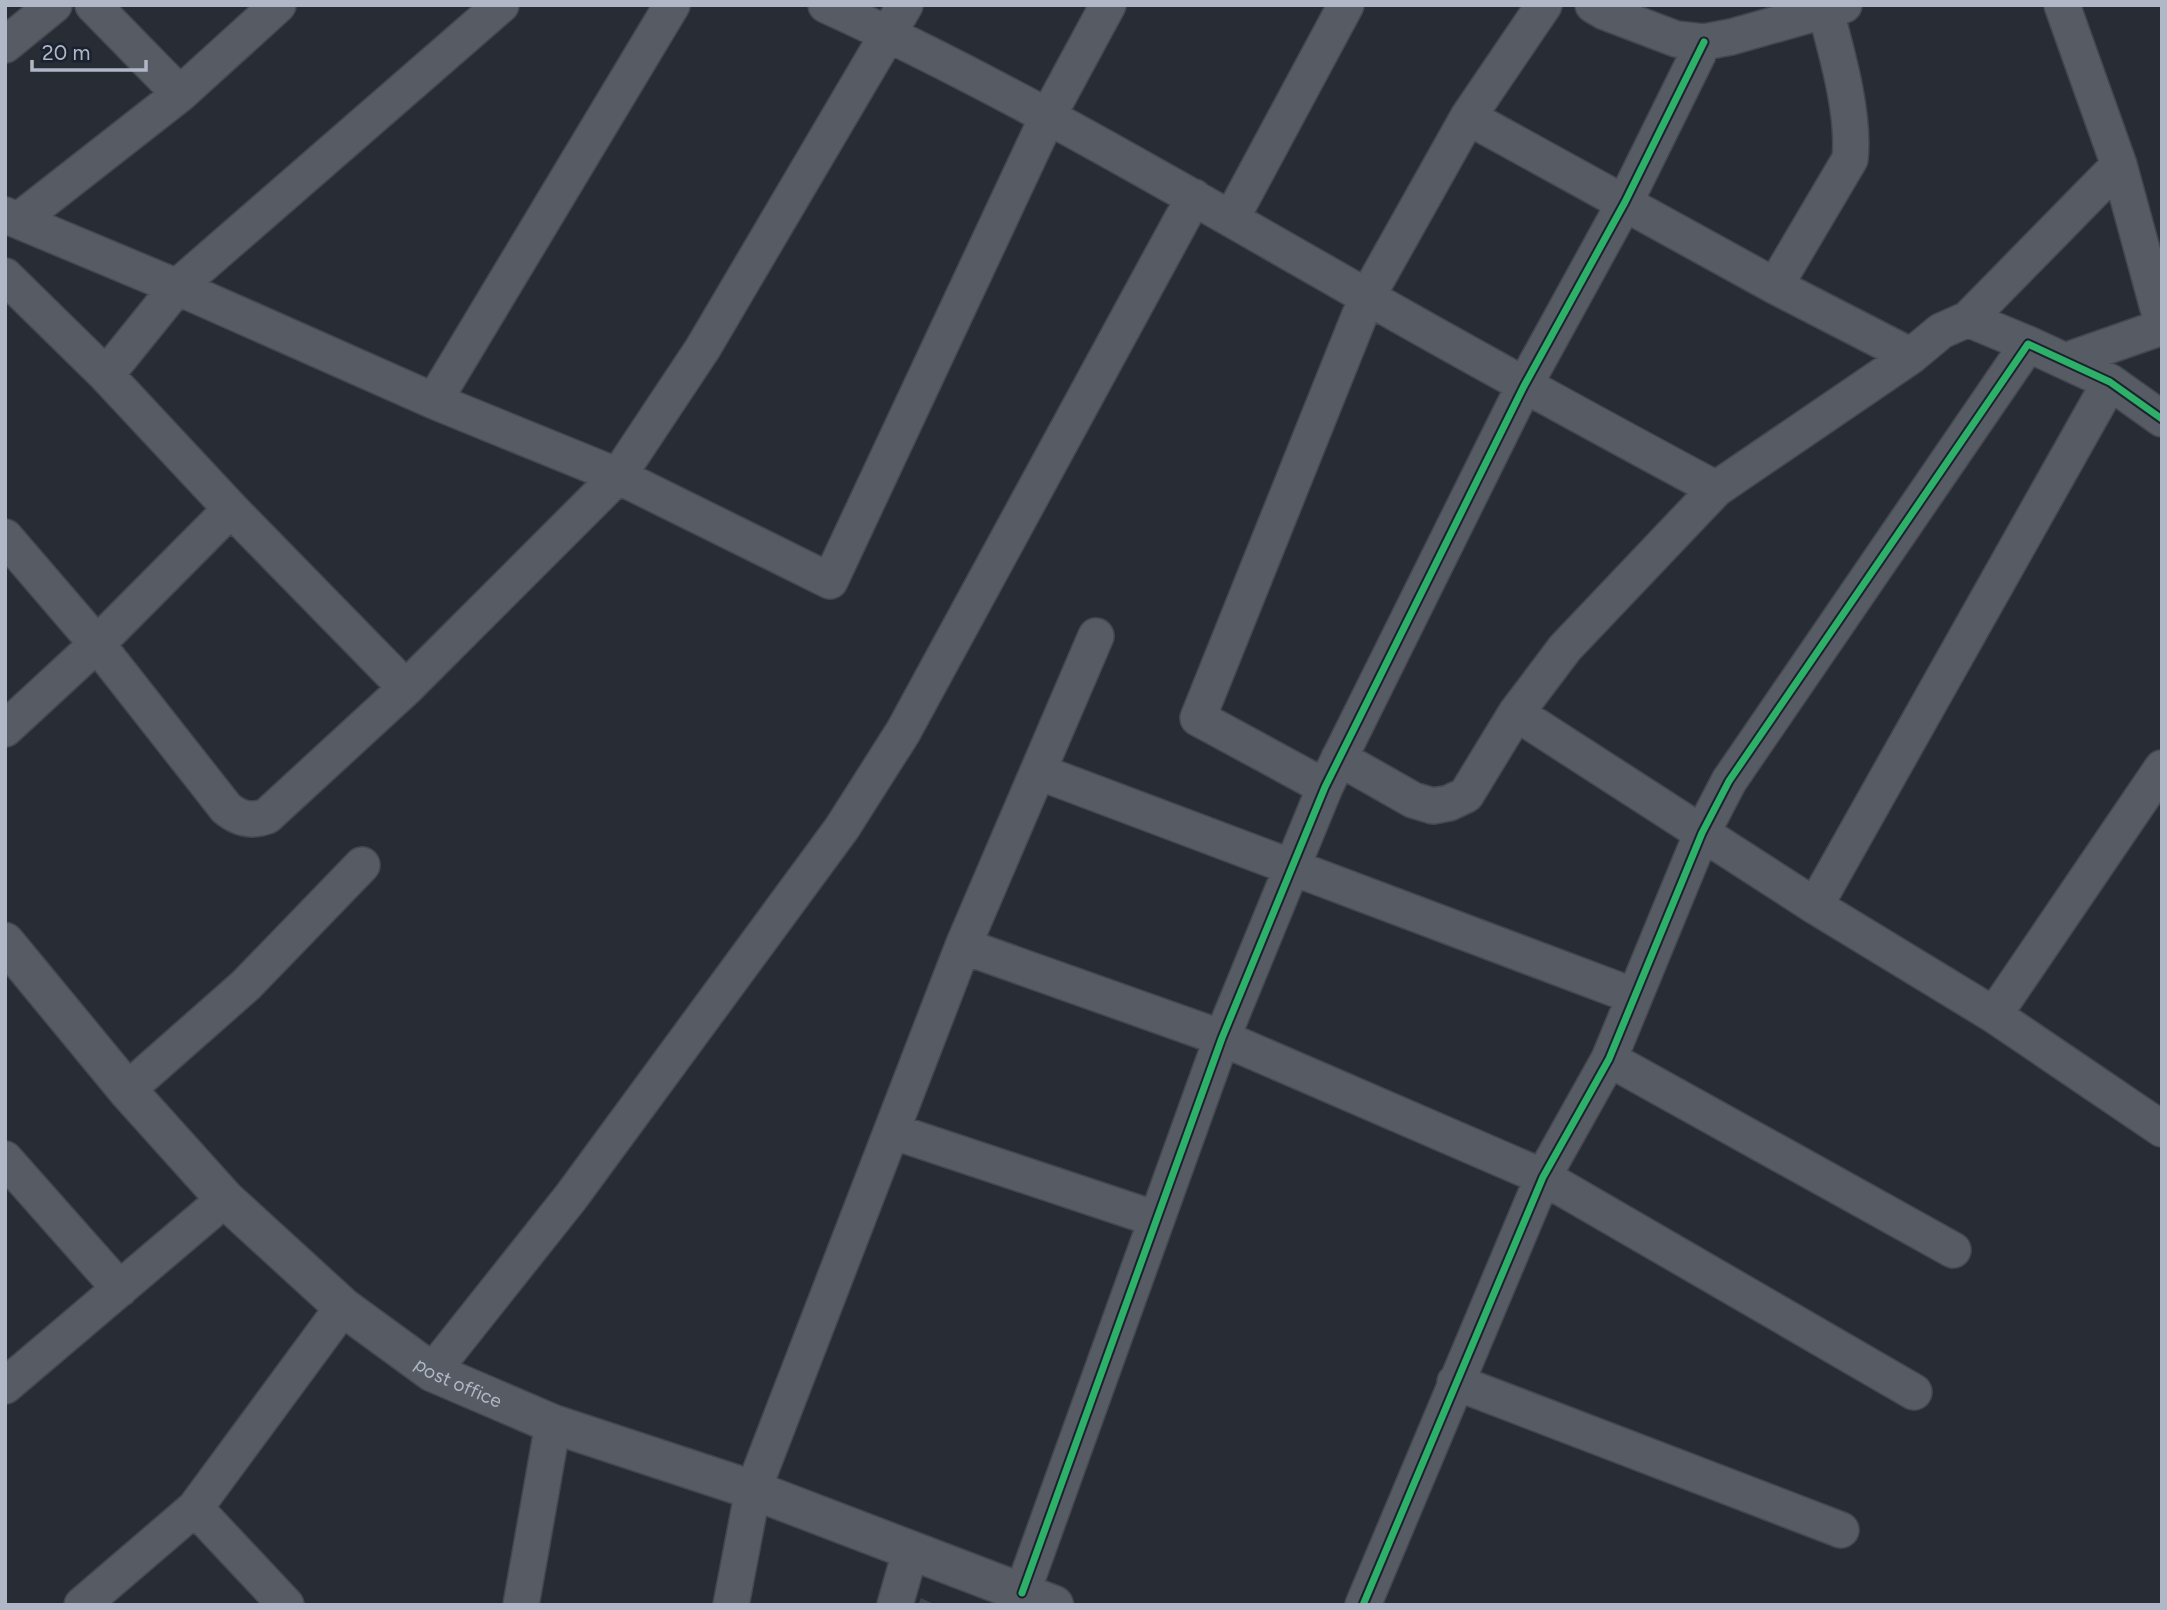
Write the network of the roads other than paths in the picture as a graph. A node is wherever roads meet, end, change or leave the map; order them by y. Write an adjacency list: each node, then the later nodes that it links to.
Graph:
1 (54, 5): 15 (street)
2 (93, 5): 16 (street)
3 (278, 5): 16 (street)
4 (500, 5): 26 (street)
5 (671, 5): 36 (street)
6 (827, 5): 13 (street)
7 (1108, 5): 17 (street)
8 (1346, 5): 23 (street)
9 (1544, 5): 18 (street)
10 (1593, 5): 14 (street)
11 (2062, 5): 19 (street)
12 (1831, 7): 14 (street); 25 (street)
13 (896, 19): 17 (street); 38 (street)
14 (1704, 42): 21 (street)
15 (5, 46)
16 (180, 94): 22 (street)
17 (1048, 117): 20 (street); 38 (street)
18 (1468, 117): 21 (street); 27 (street)
19 (2119, 164): 28 (street); 29 (street)
20 (1194, 197): 23 (street); 70 (street)
21 (1625, 202): 25 (street); 35 (street)
22 (12, 217): 26 (street)
23 (1231, 219): 27 (street)
24 (5, 276): 33 (street)
25 (1775, 286): 31 (street)
26 (177, 287): 33 (street); 36 (street)
27 (1367, 297): 35 (street); 49 (street)
28 (1968, 319): 30 (street); 31 (street)
29 (2162, 325): 32 (street)
30 (2028, 344): 32 (street); 50 (street)
31 (1911, 356): 39 (street)
32 (2065, 361): 34 (street)
33 (106, 375): 40 (street)
34 (2110, 383): 37 (street); 53 (street)
35 (1524, 386): 39 (street); 49 (street)
36 (434, 401): 38 (street)
37 (2162, 419)
38 (618, 476): 44 (street)
39 (1716, 489): 45 (street)
40 (231, 509): 43 (street); 44 (street)
41 (5, 537): 43 (street)
42 (1096, 636): 48 (street)
43 (97, 644): 44 (street); 46 (street)
44 (407, 688)
45 (1516, 713): 49 (street); 50 (street)
46 (5, 729)
47 (2162, 768): 57 (street)
48 (1039, 772): 52 (street); 55 (street)
49 (1332, 772): 52 (street)
50 (1702, 834): 53 (street); 56 (street)
51 (362, 865): 60 (street)
52 (1293, 867): 56 (street); 58 (street)
53 (1815, 906): 57 (street)
54 (5, 942): 60 (street, post office)
55 (963, 946): 58 (street); 62 (street)
56 (1634, 996): 59 (street)
57 (1994, 1015): 61 (street)
58 (1222, 1038): 64 (street); 66 (street)
59 (1609, 1059): 64 (street); 67 (street)
60 (127, 1090): 65 (street, post office)
61 (2162, 1129)
62 (892, 1132): 66 (street); 75 (street)
63 (5, 1158): 68 (street)
64 (1543, 1177): 71 (street); 73 (street)
65 (225, 1199): 68 (street); 69 (street, post office)
66 (1156, 1219): 79 (street)
67 (1953, 1250)
68 (120, 1289): 72 (street)
69 (343, 1307): 70 (street, post office); 76 (street)
70 (432, 1373): 74 (street, post office)
71 (1455, 1382): 77 (street); 85 (street)
72 (5, 1387)
73 (1914, 1392)
74 (553, 1424): 75 (street, post office); 82 (street)
75 (753, 1490): 78 (street, post office); 83 (street)
76 (195, 1507): 80 (street); 81 (street)
77 (1841, 1530)
78 (911, 1549): 79 (street, post office); 84 (street)
79 (1038, 1599)
80 (82, 1605)
81 (286, 1605)
82 (522, 1605)
83 (732, 1605)
84 (895, 1605)
85 (1363, 1605)

